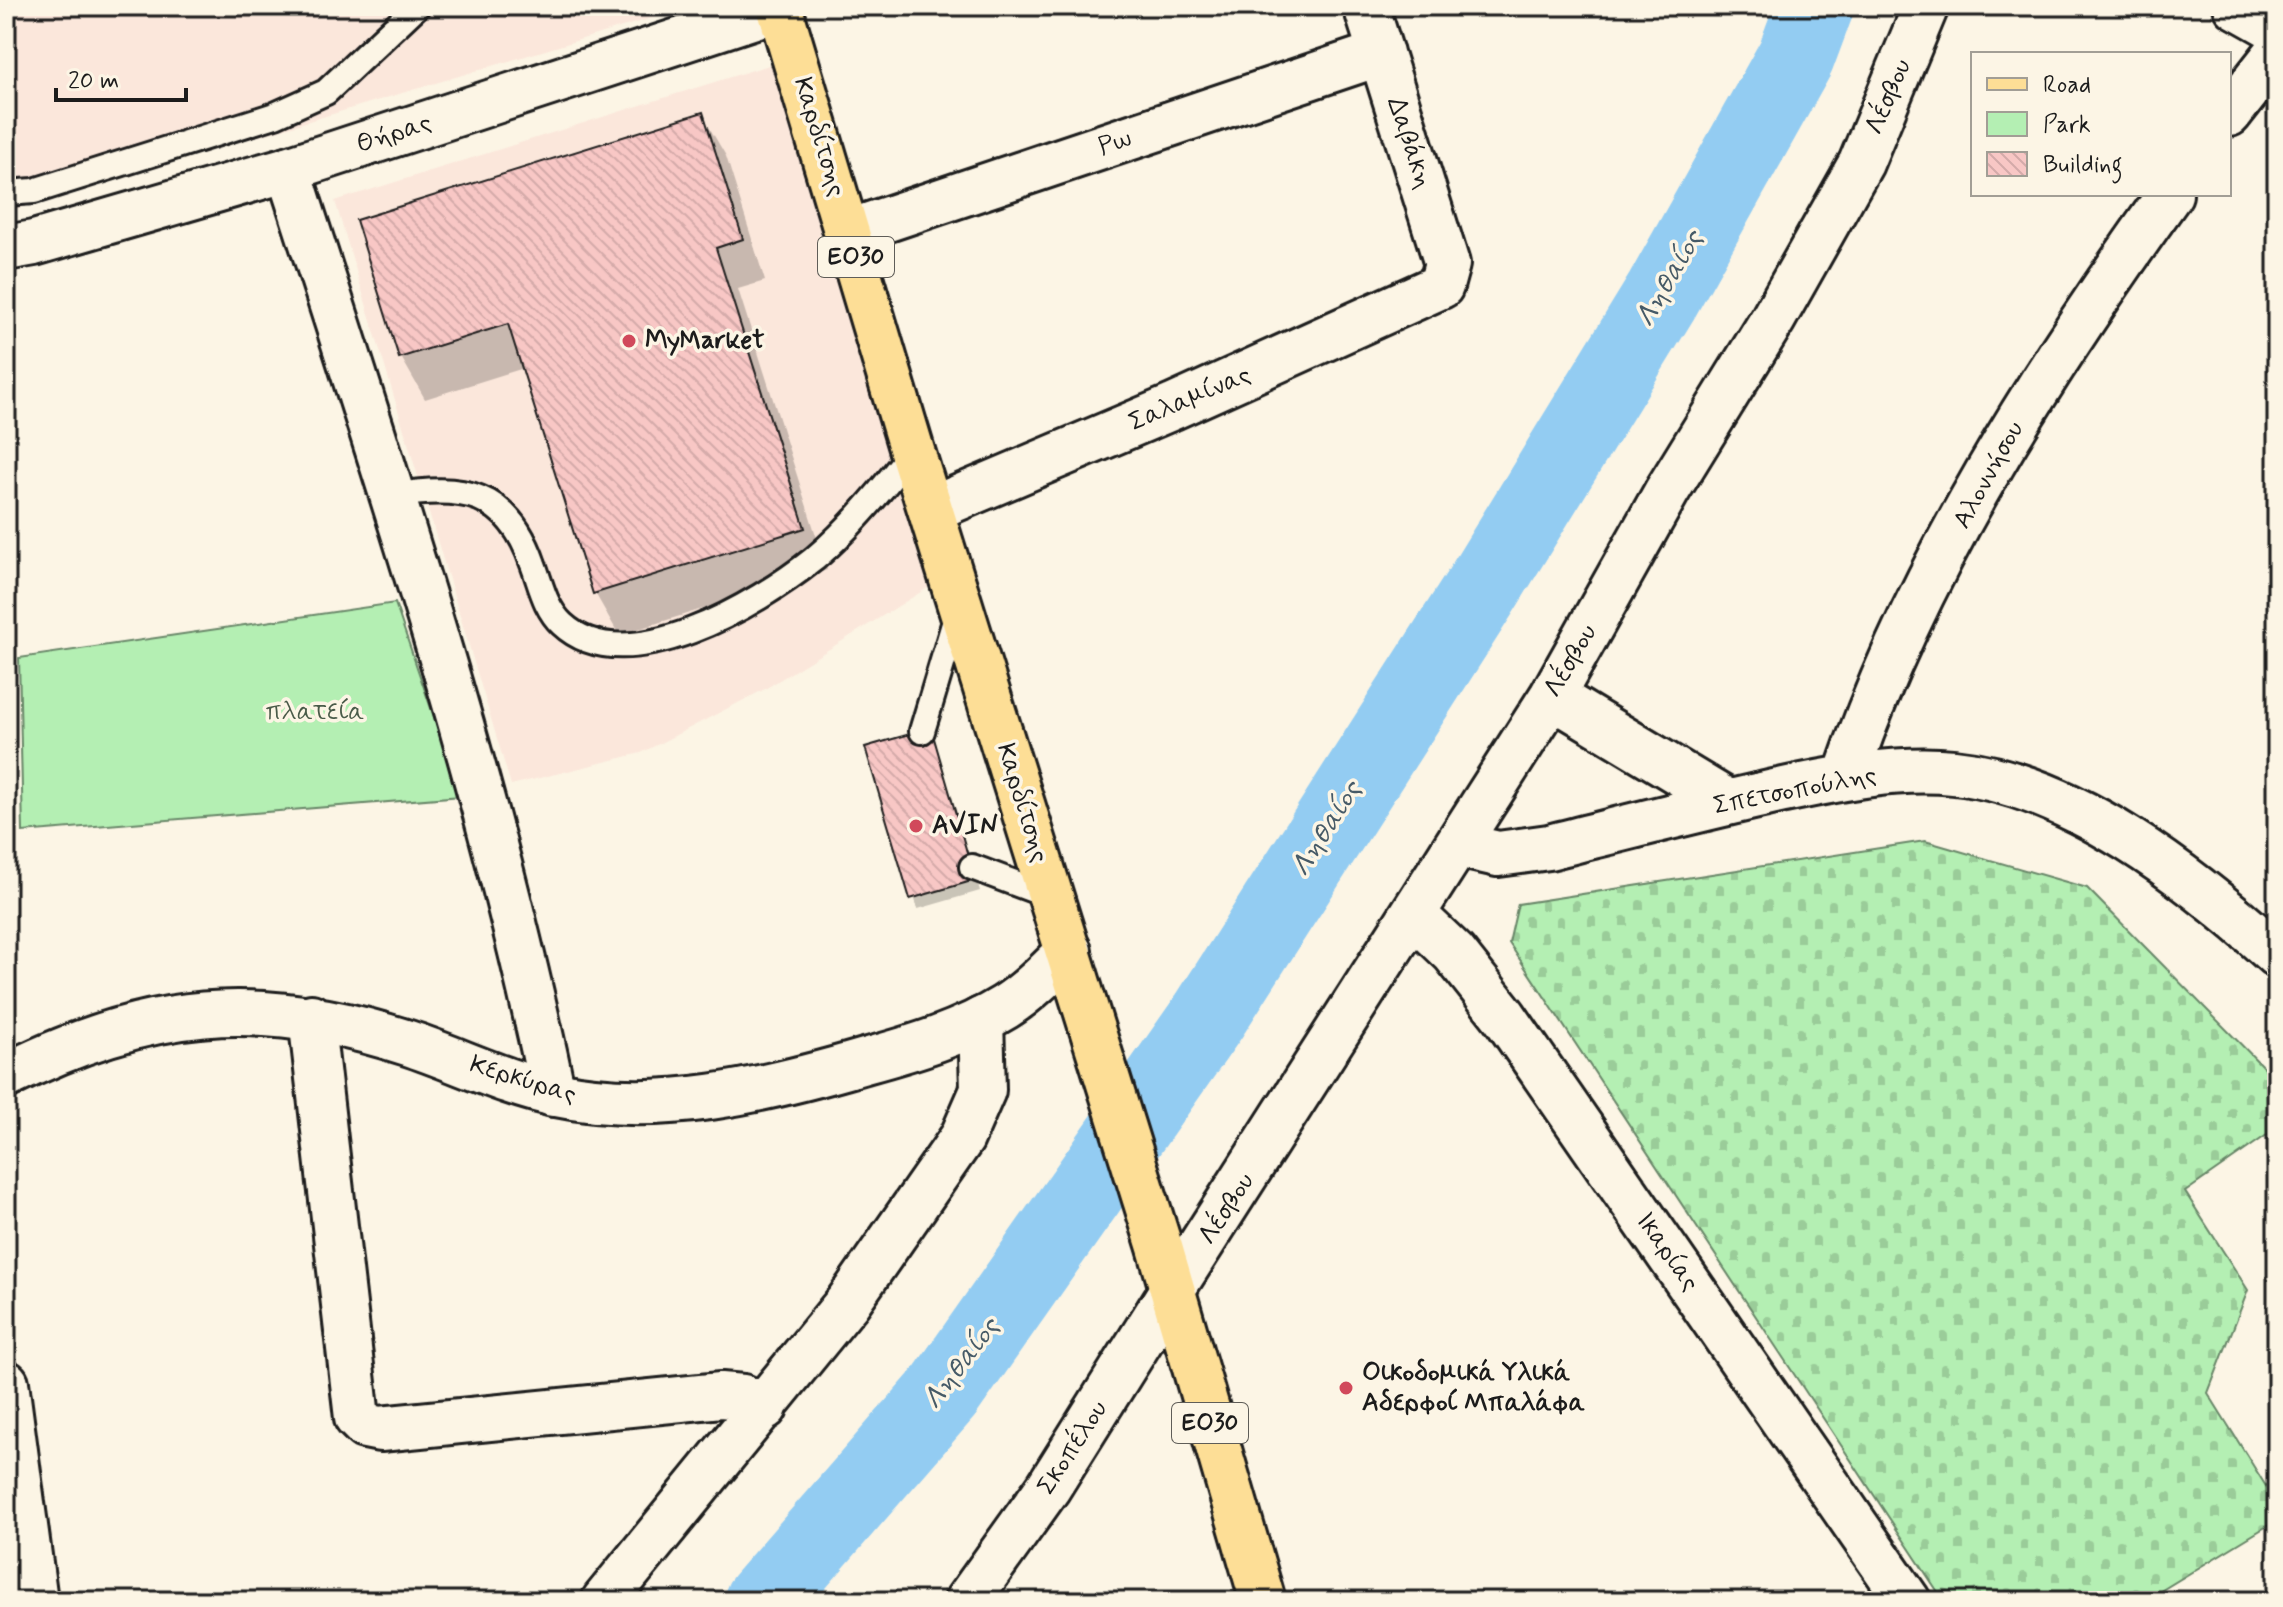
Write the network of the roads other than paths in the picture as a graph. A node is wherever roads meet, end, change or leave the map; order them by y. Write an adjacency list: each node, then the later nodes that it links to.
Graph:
1 (417, 6): 11 (lane)
2 (1366, 6): 7 (street, Δαβάκη)
3 (1926, 6): 20 (street, Λέσβου)
4 (2236, 6): 6 (street)
5 (781, 7): 10 (street, Θήρας); 13 (main road, Καρδίτσης / ΕΟ30)
6 (2277, 29)
7 (1381, 53): 13 (street, Ρω); 15 (street, Δαβάκη)
8 (2277, 53): 9 (street)
9 (2231, 111)
10 (288, 169): 14 (street, Θήρας); 17 (street)
11 (6, 193)
12 (2169, 196): 22 (street, Αλοννήσου)
13 (849, 232): 16 (main road, Καρδίτσης / ΕΟ30)
14 (6, 248)
15 (1444, 281): 18 (street, Σαλαμίνας)
16 (912, 451): 17 (lane); 18 (main road, Καρδίτσης / ΕΟ30)
17 (393, 496): 33 (street)
18 (932, 509): 19 (main road, Καρδίτσης / ΕΟ30)
19 (960, 604): 21 (lane); 26 (main road, Καρδίτσης / ΕΟ30)
20 (1552, 696): 23 (street); 24 (street, Λέσβου)
21 (922, 731)
22 (1846, 776): 23 (street, Σπετσοπούλης); 29 (street, Σπετσοπούλης)
23 (1728, 802): 24 (street, Σπετσοπούλης)
24 (1458, 845): 27 (street, Λέσβου)
25 (972, 867): 26 (lane)
26 (1052, 897): 28 (main road, Καρδίτσης / ΕΟ30)
27 (1413, 914): 34 (street, Λέσβου); 41 (street, Ικαρίας)
28 (1069, 951): 31 (street, Κερκύρας); 34 (main road, Καρδίτσης / ΕΟ30)
29 (2277, 955)
30 (311, 1017): 32 (street, Κερκύρας); 33 (street, Κερκύρας); 36 (street)
31 (981, 1020): 33 (street, Κερκύρας); 36 (street)
32 (6, 1076)
33 (553, 1094)
34 (1172, 1290): 39 (street, Σκοπέλου); 40 (main road, Καρδίτσης / ΕΟ30)
35 (6, 1383): 37 (street)
36 (765, 1407): 38 (street)
37 (35, 1601)
38 (604, 1601)
39 (967, 1601)
40 (1263, 1601)
41 (1908, 1601)

